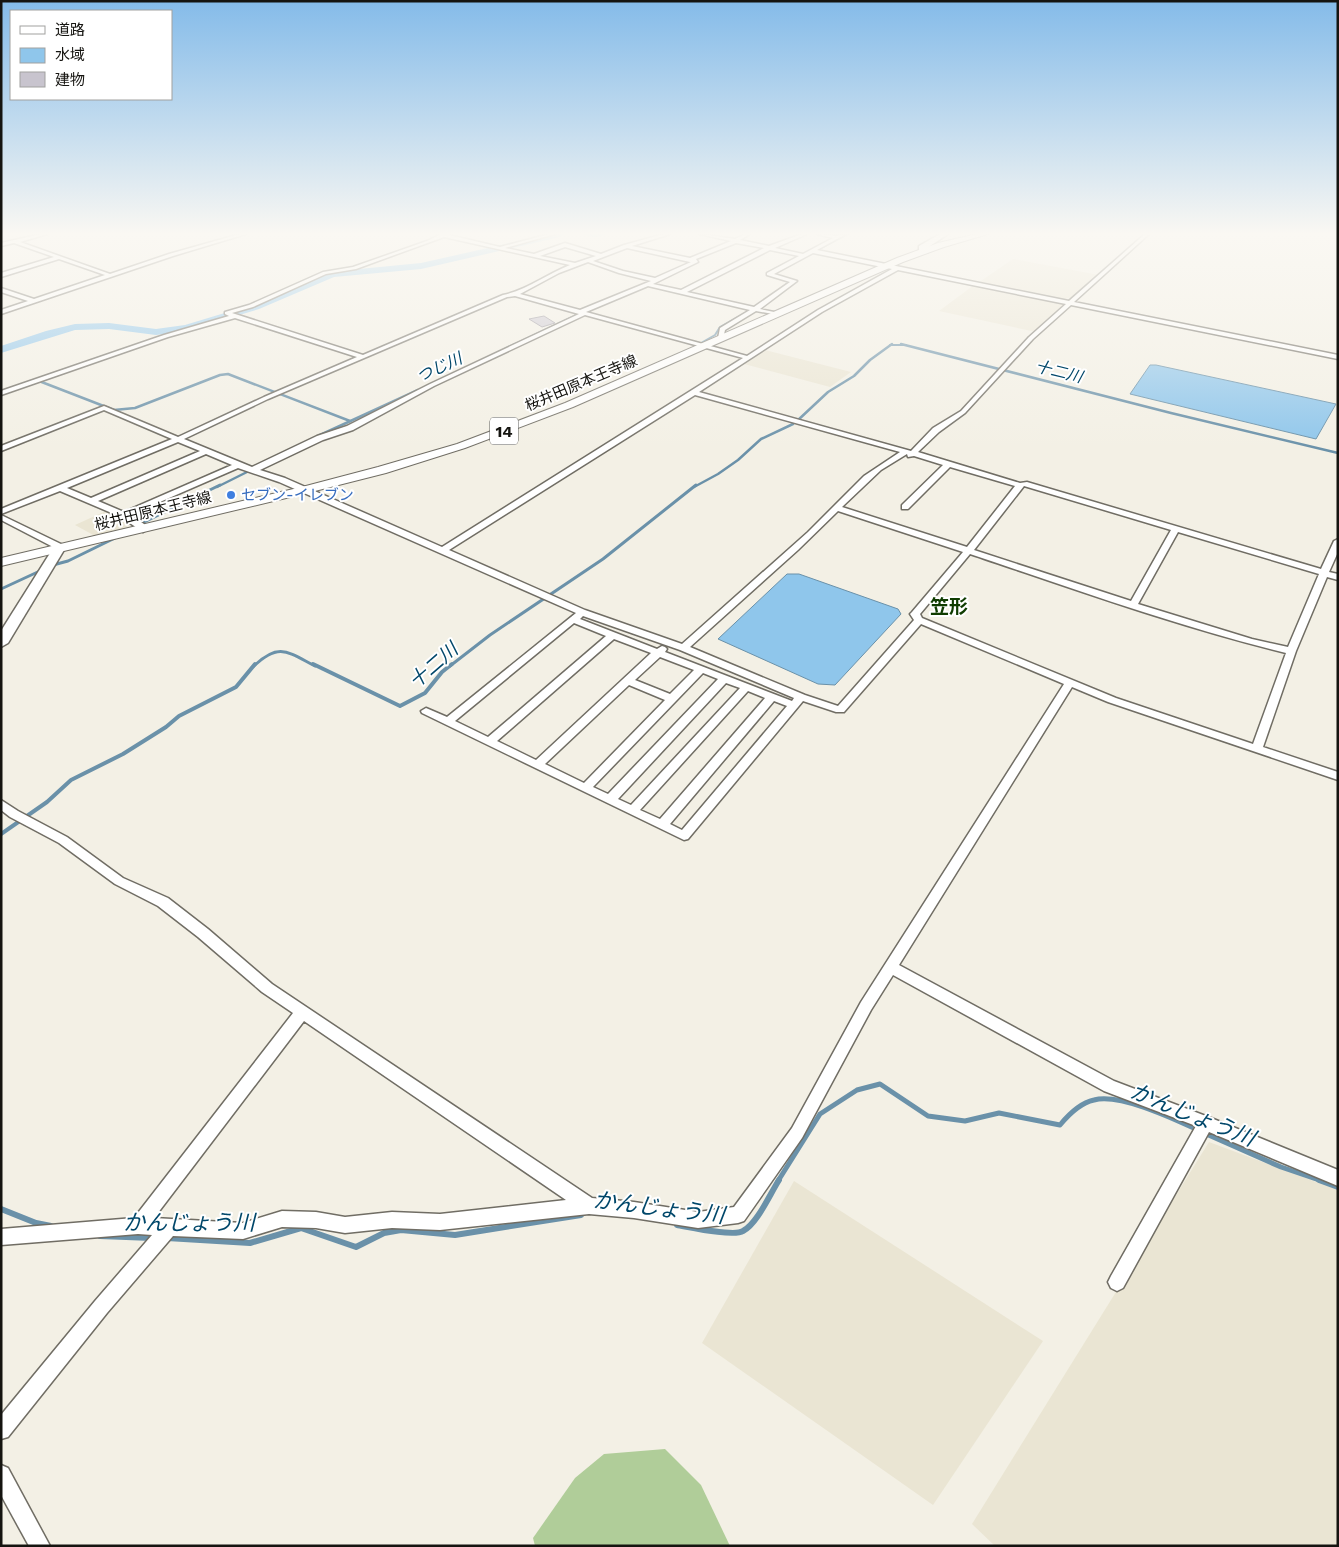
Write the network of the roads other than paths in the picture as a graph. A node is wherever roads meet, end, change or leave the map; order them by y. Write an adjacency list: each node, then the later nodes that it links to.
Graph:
1 (18, 306): 13 (street)
2 (250, 306): 16 (street)
3 (481, 306): 19 (street)
4 (558, 306): 14 (street)
5 (597, 306): 14 (street)
6 (744, 306): 12 (street)
7 (760, 306): 12 (street)
8 (796, 306): 15 (main road, 桜井田原本王寺線 / 14)
9 (828, 306): 20 (street)
10 (1065, 306): 27 (street)
11 (1090, 306): 21 (street)
12 (756, 309): 15 (street); 17 (street)
13 (1, 312)
14 (582, 313): 18 (street); 30 (street)
15 (777, 314): 17 (main road, 桜井田原本王寺線 / 14)
16 (236, 316): 19 (street); 22 (street)
17 (721, 338): 18 (main road, 桜井田原本王寺線 / 14)
18 (705, 346): 20 (street); 33 (main road, 桜井田原本王寺線 / 14)
19 (364, 357): 24 (street)
20 (749, 358): 23 (street)
21 (1338, 358)
22 (1, 393)
23 (694, 393): 27 (street); 44 (street)
24 (178, 440): 25 (street); 26 (street); 32 (street)
25 (1, 449)
26 (206, 452): 28 (street); 34 (street)
27 (908, 453): 29 (street); 36 (street)
28 (238, 465): 30 (street); 38 (street)
29 (946, 465): 31 (street); 35 (street)
30 (253, 470): 33 (street)
31 (1020, 485): 41 (street); 45 (street)
32 (60, 488): 34 (street); 37 (street)
33 (304, 490): 40 (main road, 桜井田原本王寺線 / 14); 44 (street)
34 (92, 501): 38 (street)
35 (905, 506)
36 (838, 508): 45 (street); 56 (street)
37 (1, 512)
38 (124, 515): 40 (street)
39 (1, 517): 43 (street)
40 (140, 526): 43 (main road, 桜井田原本王寺線 / 14)
41 (1176, 530): 47 (street); 49 (street)
42 (1338, 540): 47 (street)
43 (58, 550): 46 (main road, 桜井田原本王寺線 / 14); 54 (street)
44 (442, 551): 50 (street)
45 (968, 551): 49 (street); 52 (street)
46 (1, 562)
47 (1324, 573): 48 (street); 57 (street)
48 (1338, 577)
49 (1133, 605): 57 (street)
50 (582, 612): 51 (street); 55 (street)
51 (574, 620): 53 (street); 68 (street)
52 (919, 620): 62 (street); 66 (street)
53 (612, 635): 58 (street); 69 (street)
54 (1, 643)
55 (669, 643): 56 (street); 58 (street)
56 (683, 648): 66 (street)
57 (1291, 651): 70 (street)
58 (658, 653): 59 (street); 61 (street)
59 (701, 669): 60 (street); 65 (street)
60 (725, 678): 63 (street); 74 (street)
61 (628, 681): 65 (street); 71 (street)
62 (1069, 684): 70 (street); 78 (street)
63 (746, 686): 64 (street); 76 (street)
64 (772, 696): 66 (street); 77 (street)
65 (672, 699): 73 (street)
66 (798, 701): 77 (street)
67 (426, 711): 68 (street)
68 (448, 721): 69 (street)
69 (490, 741): 71 (street)
70 (1257, 748): 72 (street)
71 (537, 765): 73 (street)
72 (1338, 776)
73 (585, 788): 74 (street)
74 (610, 800): 76 (street)
75 (1, 804): 79 (street)
76 (632, 811): 77 (street)
77 (662, 825)
78 (892, 967): 80 (street); 82 (street)
79 (302, 1012): 82 (street); 83 (street)
80 (1206, 1123): 81 (street); 86 (street)
81 (1338, 1178)
82 (589, 1206): 84 (street)
83 (138, 1226): 84 (street); 85 (street)
84 (170, 1228): 87 (street)
85 (1, 1237)
86 (1117, 1282)
87 (1, 1430)
88 (1, 1475): 89 (street)
89 (40, 1546)

